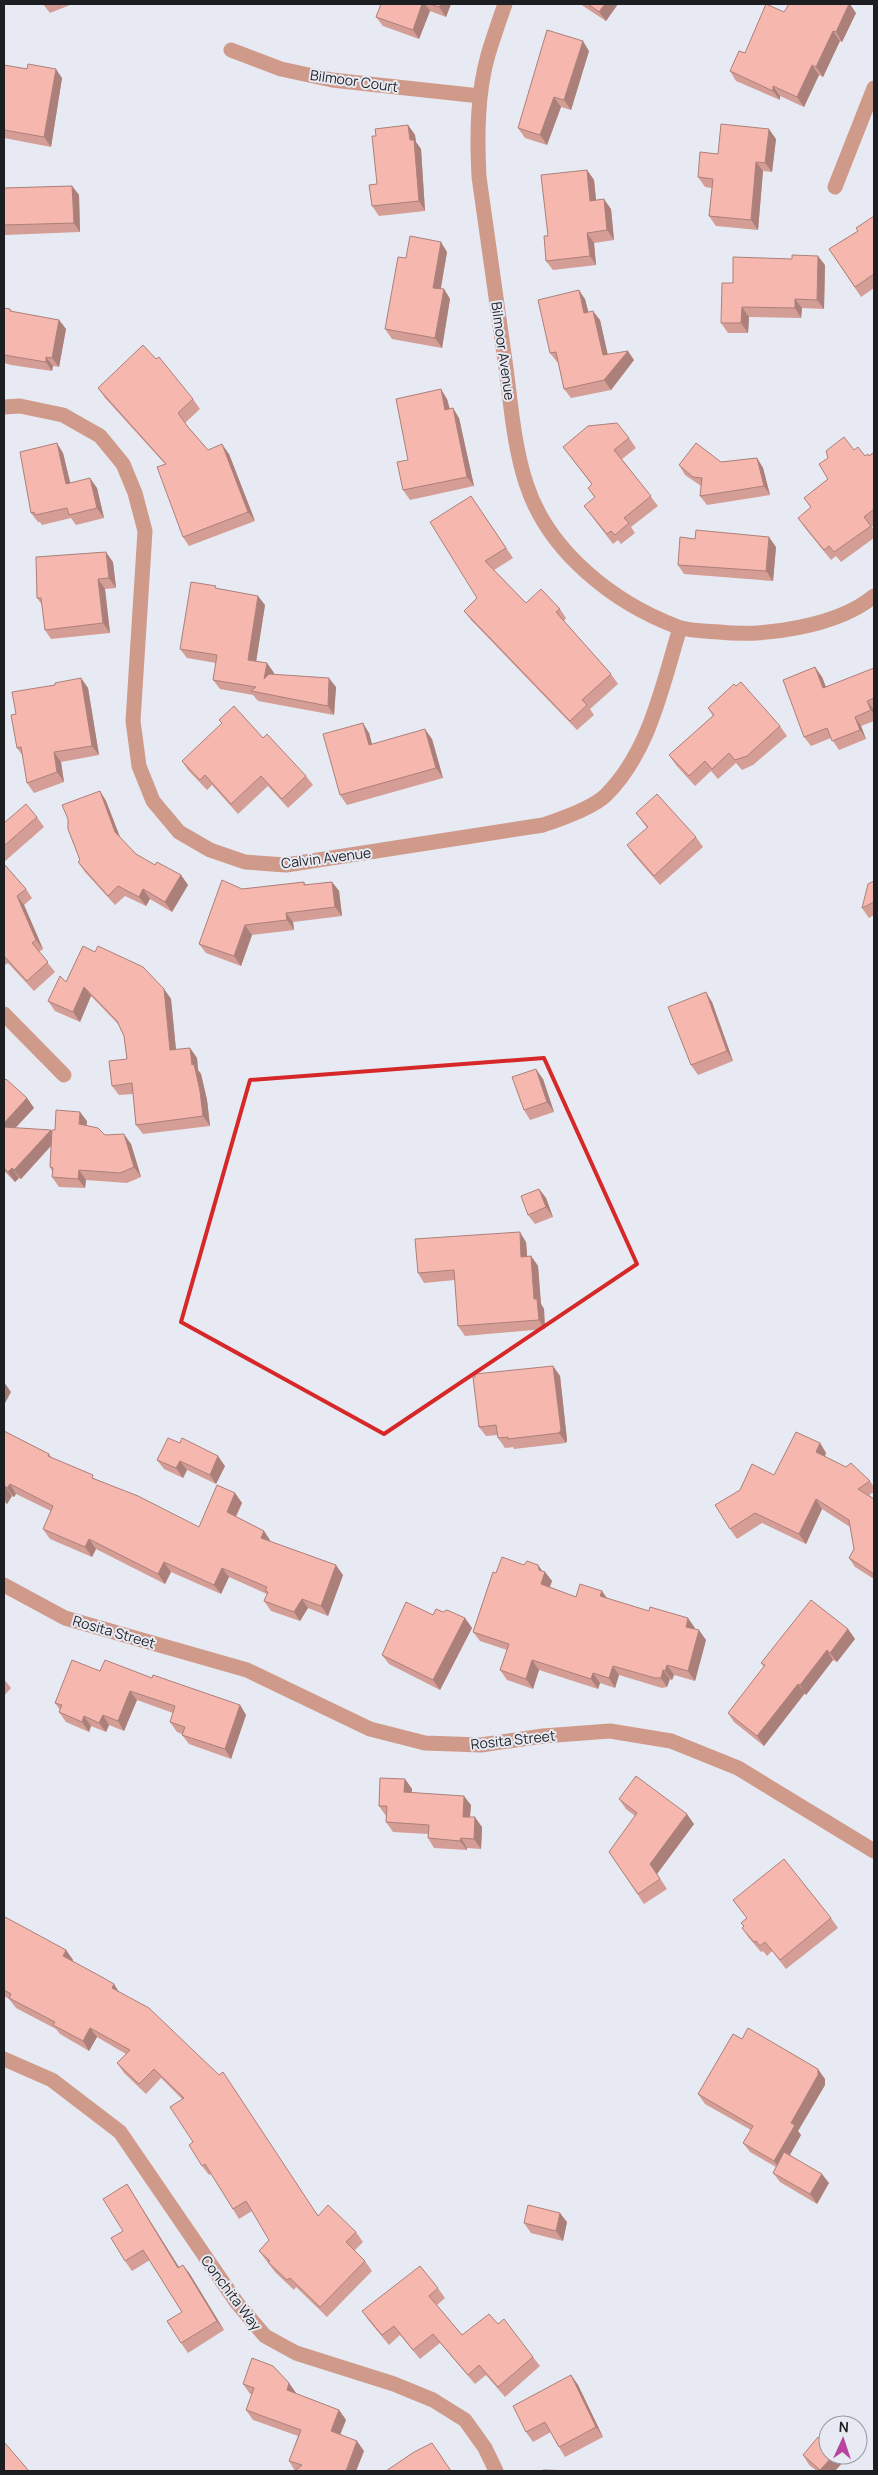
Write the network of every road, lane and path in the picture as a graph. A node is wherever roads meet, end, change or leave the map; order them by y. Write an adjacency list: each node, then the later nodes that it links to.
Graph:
1 (504, 4): 4 (street, Bilmoor Avenue)
2 (231, 50): 4 (street, Bilmoor Court)
3 (874, 88): 5 (street)
4 (480, 96): 8 (street, Bilmoor Avenue)
5 (835, 187)
6 (4, 407): 8 (street, Calvin Avenue)
7 (874, 596): 8 (street)
8 (680, 628)
9 (4, 1014): 10 (street)
10 (64, 1075)
11 (4, 1585): 12 (street, Rosita Street)
12 (874, 1851)
13 (4, 2059): 14 (street, Conchita Way)
14 (496, 2471)

